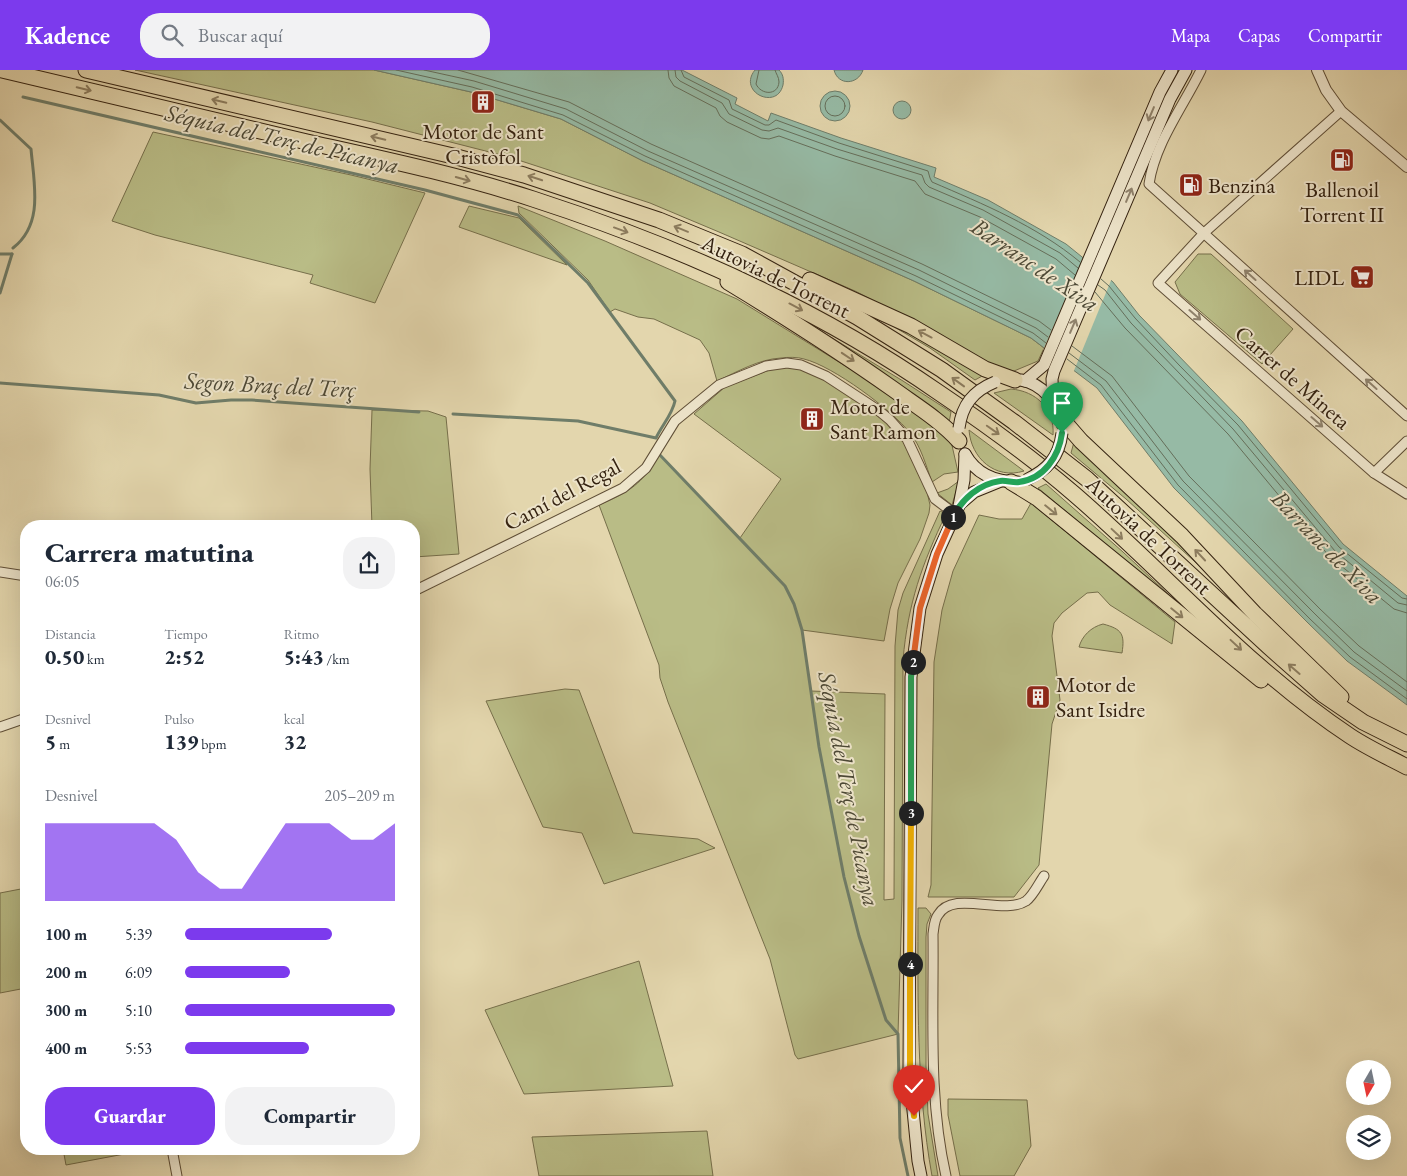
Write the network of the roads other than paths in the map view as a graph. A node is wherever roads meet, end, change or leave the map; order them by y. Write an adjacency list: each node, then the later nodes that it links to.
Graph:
1 (2, 70): 14 (highway, Autovia de Torrent, one-way to 14)
2 (86, 70): 13 (highway, Autovia de Torrent, one-way to 2)
3 (1172, 70): 12 (main road, one-way to 12)
4 (1186, 70): 12 (main road, one-way to 4)
5 (1201, 70): 11 (street)
6 (1316, 70): 8 (street)
7 (1320, 70): 8 (street)
8 (1326, 90): 9 (street)
9 (1341, 110): 10 (street); 11 (street)
10 (1407, 167)
11 (1204, 233): 18 (street, one-way to 11); 22 (street, Carrer de Mineta, one-way to 22)
12 (1105, 237): 15 (main road)
13 (742, 254): 16 (highway, one-way to 13); 32 (highway, Autovia de Torrent, one-way to 13)
14 (688, 258): 20 (highway, one-way to 20); 33 (highway, Autovia de Torrent, one-way to 33)
15 (1049, 368): 16 (main road); 17 (main road)
16 (1020, 380): 17 (main road); 20 (main road, bridge)
17 (1053, 402): 19 (main road)
18 (1407, 416)
19 (1061, 418): 23 (main road, bridge); 31 (highway, one-way to 19)
20 (961, 441): 23 (main road); 25 (main road)
21 (1407, 441): 22 (street)
22 (1374, 473): 24 (street, Carrer de Mineta)
23 (1013, 481): 25 (main road); 34 (highway, one-way to 34)
24 (1407, 494)
25 (957, 510): 28 (street, Camí del Regal); 38 (main road)
26 (0, 572): 27 (street)
27 (20, 575)
28 (420, 588)
29 (20, 720): 30 (street)
30 (0, 727)
31 (1407, 736)
32 (1407, 744)
33 (1407, 766)
34 (1407, 776)
35 (1044, 876): 39 (street)
36 (173, 1155): 37 (street)
37 (177, 1176)
38 (921, 1176)
39 (946, 1176)

